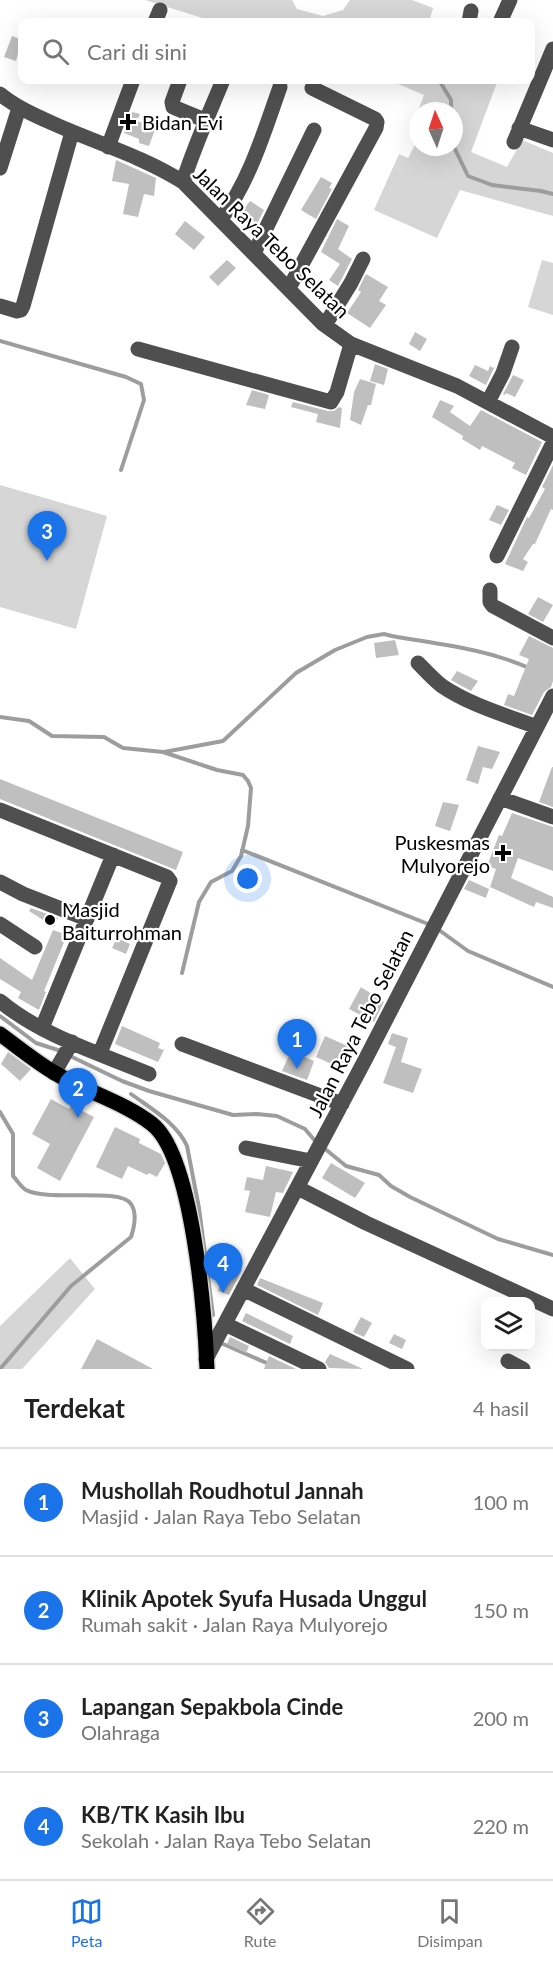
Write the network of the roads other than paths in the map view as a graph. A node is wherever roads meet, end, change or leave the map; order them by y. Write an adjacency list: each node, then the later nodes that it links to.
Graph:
1 (510, 0): 2 (street)
2 (502, 18)
3 (553, 49): 14 (street)
4 (132, 84): 15 (street)
5 (179, 84): 11 (street)
6 (221, 84): 11 (street)
7 (280, 87): 18 (street)
8 (312, 87): 21 (street)
9 (0, 94): 10 (street, Jalan Raya Tebo Selatan)
10 (19, 108): 13 (street, Jalan Raya Tebo Selatan); 16 (street)
11 (207, 121): 17 (street)
12 (314, 129): 19 (street)
13 (72, 132): 15 (street, Jalan Raya Tebo Selatan); 22 (street)
14 (553, 140)
15 (108, 147): 17 (street, Jalan Raya Tebo Selatan)
16 (0, 168)
17 (183, 182): 18 (street, Jalan Raya Tebo Selatan)
18 (221, 219): 19 (street, Jalan Raya Tebo Selatan)
19 (254, 253): 21 (street, Jalan Raya Tebo Selatan)
20 (363, 259): 23 (street)
21 (289, 288): 23 (street, Jalan Raya Tebo Selatan)
22 (0, 306)
23 (325, 325): 24 (street, Jalan Raya Tebo Selatan)
24 (351, 344): 26 (street, Jalan Raya Tebo Selatan); 27 (street, Jalan Raya Tebo Selatan)
25 (512, 347): 27 (street)
26 (138, 349)
27 (488, 402): 28 (street, Jalan Raya Tebo Selatan)
28 (553, 437)
29 (553, 443): 30 (street)
30 (497, 556)
31 (489, 590): 32 (street)
32 (553, 638)
33 (418, 663): 35 (street)
34 (553, 696): 35 (street, Jalan Raya Tebo Selatan)
35 (537, 727): 36 (street, Jalan Raya Tebo Selatan)
36 (500, 798): 38 (street); 51 (street, Jalan Raya Tebo Selatan)
37 (0, 810): 39 (street)
38 (553, 817)
39 (113, 855): 41 (street); 48 (street)
40 (0, 882): 41 (street)
41 (87, 919): 45 (street)
42 (0, 924): 43 (street)
43 (35, 947)
44 (0, 1001): 45 (street)
45 (42, 1028): 49 (street)
46 (0, 1034): 49 (main road)
47 (182, 1044): 51 (street)
48 (100, 1053): 49 (street); 50 (street)
49 (64, 1056): 59 (main road)
50 (149, 1074)
51 (342, 1104): 53 (street, Jalan Raya Tebo Selatan)
52 (246, 1148): 53 (street)
53 (313, 1156): 54 (street, Jalan Raya Tebo Selatan)
54 (298, 1188): 55 (street, Jalan Raya Tebo Selatan); 56 (street)
55 (243, 1289): 57 (street, Jalan Raya Tebo Selatan); 61 (street)
56 (553, 1309)
57 (225, 1324): 59 (street, Jalan Raya Tebo Selatan); 60 (street)
58 (508, 1361): 62 (street)
59 (207, 1364)
60 (319, 1369)
61 (407, 1369)
62 (523, 1369)

